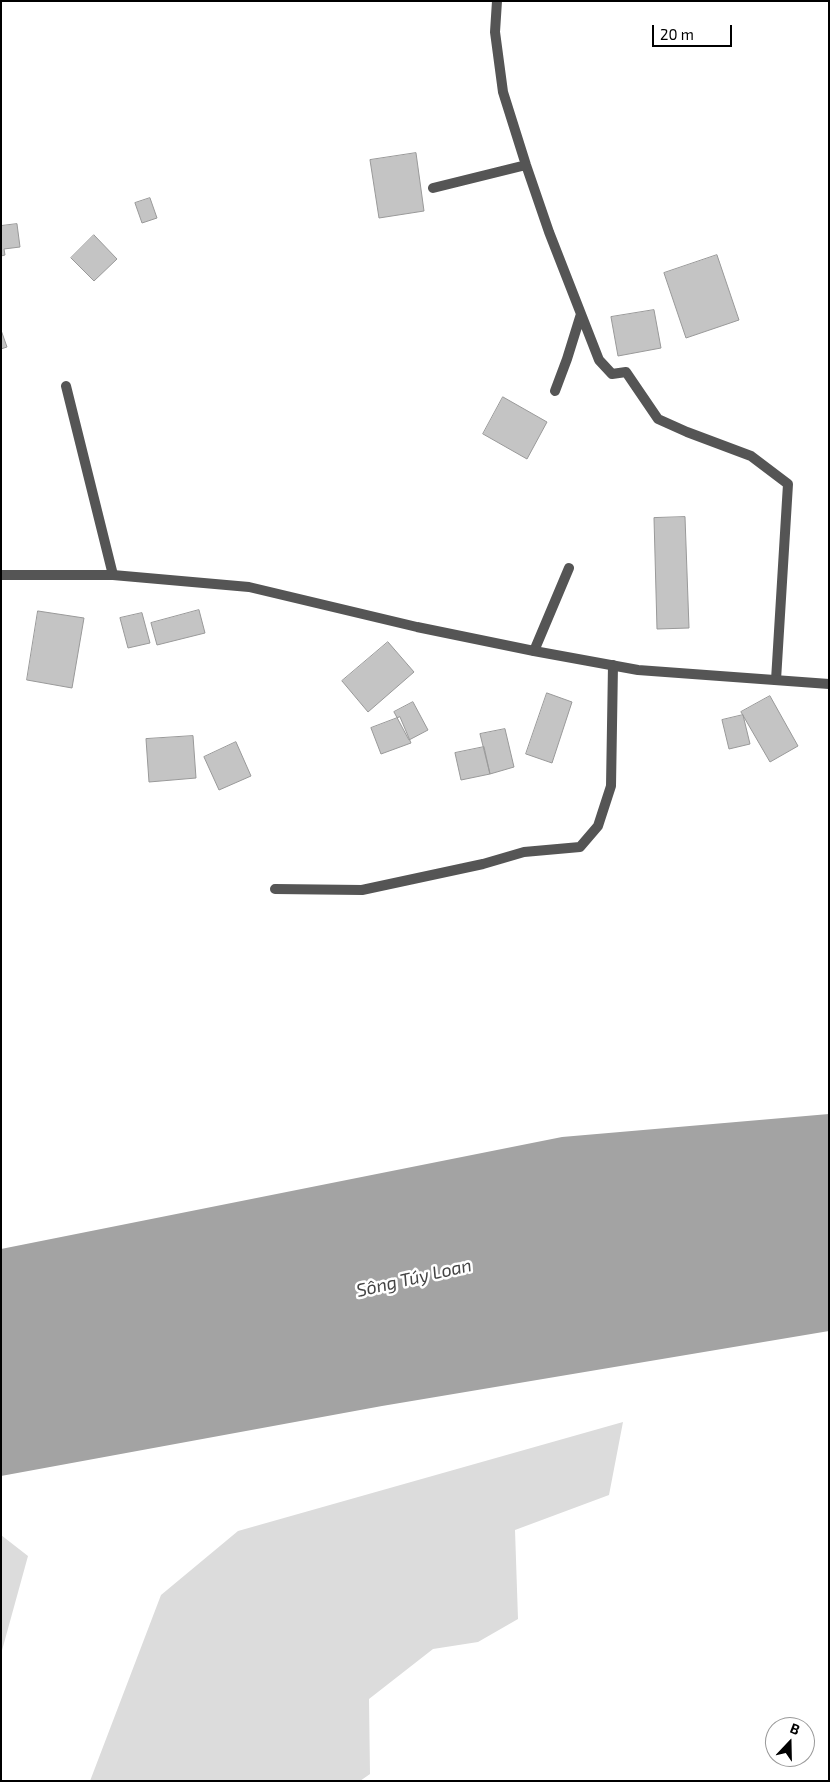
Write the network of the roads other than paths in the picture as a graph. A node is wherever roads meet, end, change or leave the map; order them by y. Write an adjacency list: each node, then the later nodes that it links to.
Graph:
1 (497, 1): 2 (street)
2 (526, 165): 3 (street); 4 (street)
3 (433, 188)
4 (581, 314): 6 (street); 12 (street)
5 (66, 386): 9 (street)
6 (555, 391)
7 (569, 568): 10 (street)
8 (1, 575): 9 (street)
9 (113, 575): 10 (street)
10 (534, 651): 11 (street)
11 (613, 665): 12 (street); 14 (street)
12 (776, 680): 13 (street)
13 (829, 684)
14 (275, 889)

